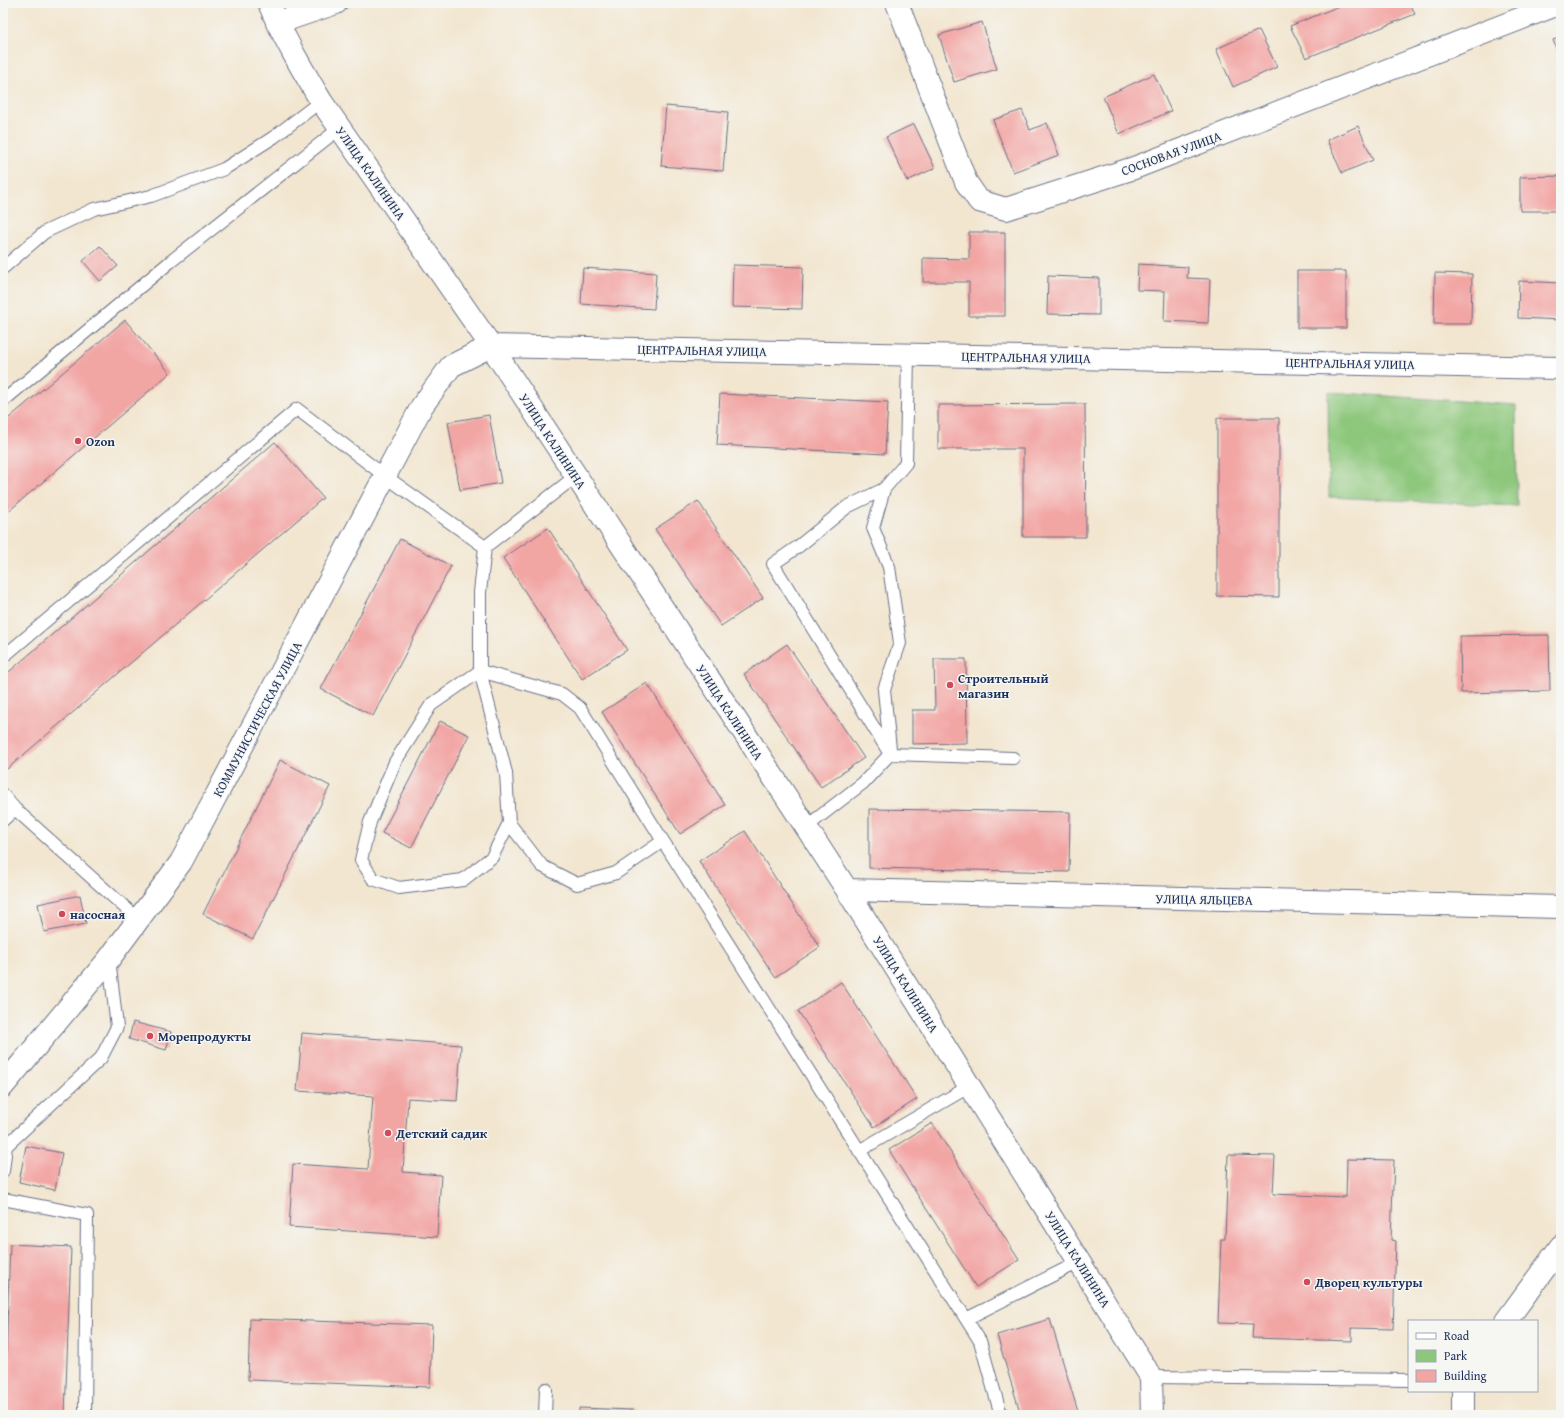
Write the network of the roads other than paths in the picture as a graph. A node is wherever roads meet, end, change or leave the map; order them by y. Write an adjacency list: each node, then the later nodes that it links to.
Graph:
1 (269, 3): 5 (street, УЛИЦА КАЛИНИНА)
2 (336, 3): 5 (street)
3 (897, 3): 4 (street, СОСНОВАЯ УЛИЦА)
4 (1561, 4)
5 (277, 23): 6 (street, УЛИЦА КАЛИНИНА)
6 (321, 101): 7 (street, УЛИЦА КАЛИНИНА); 8 (lane)
7 (340, 128): 9 (street, УЛИЦА КАЛИНИНА); 12 (lane)
8 (3, 268)
9 (491, 346): 10 (street, ЦЕНТРАЛЬНАЯ УЛИЦА); 13 (street, КОММУНИСТИЧЕСКАЯ УЛИЦА); 14 (street, УЛИЦА КАЛИНИНА)
10 (908, 354): 11 (street, ЦЕНТРАЛЬНАЯ УЛИЦА); 15 (lane)
11 (1561, 368)
12 (3, 401)
13 (385, 476): 16 (lane); 17 (lane); 29 (street, КОММУНИСТИЧЕСКАЯ УЛИЦА)
14 (576, 476): 16 (lane); 25 (street, УЛИЦА КАЛИНИНА)
15 (884, 489): 19 (lane); 19 (lane)
16 (485, 547): 18 (lane)
17 (3, 657)
18 (480, 671): 24 (lane); 24 (lane); 26 (lane)
19 (890, 754): 20 (lane); 25 (lane)
20 (1013, 758)
21 (3, 795): 22 (lane)
22 (15, 809): 23 (lane); 29 (lane)
23 (3, 820)
24 (508, 824): 26 (lane)
25 (806, 827): 27 (street, УЛИЦА КАЛИНИНА)
26 (663, 842): 33 (lane)
27 (847, 890): 28 (street, УЛИЦА ЯЛЬЦЕВА); 32 (street, УЛИЦА КАЛИНИНА)
28 (1561, 908)
29 (139, 920): 30 (street, КОММУНИСТИЧЕСКАЯ УЛИЦА)
30 (109, 959): 31 (street, КОММУНИСТИЧЕСКАЯ УЛИЦА); 34 (lane)
31 (3, 1086)
32 (970, 1086): 33 (lane); 37 (street, УЛИЦА КАЛИНИНА)
33 (859, 1151): 38 (lane)
34 (3, 1171)
35 (3, 1199): 44 (lane)
36 (1561, 1246): 39 (street)
37 (1079, 1262): 38 (lane); 40 (street, УЛИЦА КАЛИНИНА)
38 (966, 1319): 46 (lane)
39 (1507, 1320)
40 (1151, 1377): 41 (lane); 47 (street)
41 (1408, 1380)
42 (546, 1389): 45 (lane)
43 (1463, 1392): 48 (street)
44 (85, 1415)
45 (545, 1415)
46 (1001, 1415)
47 (1152, 1415)
48 (1464, 1415)

